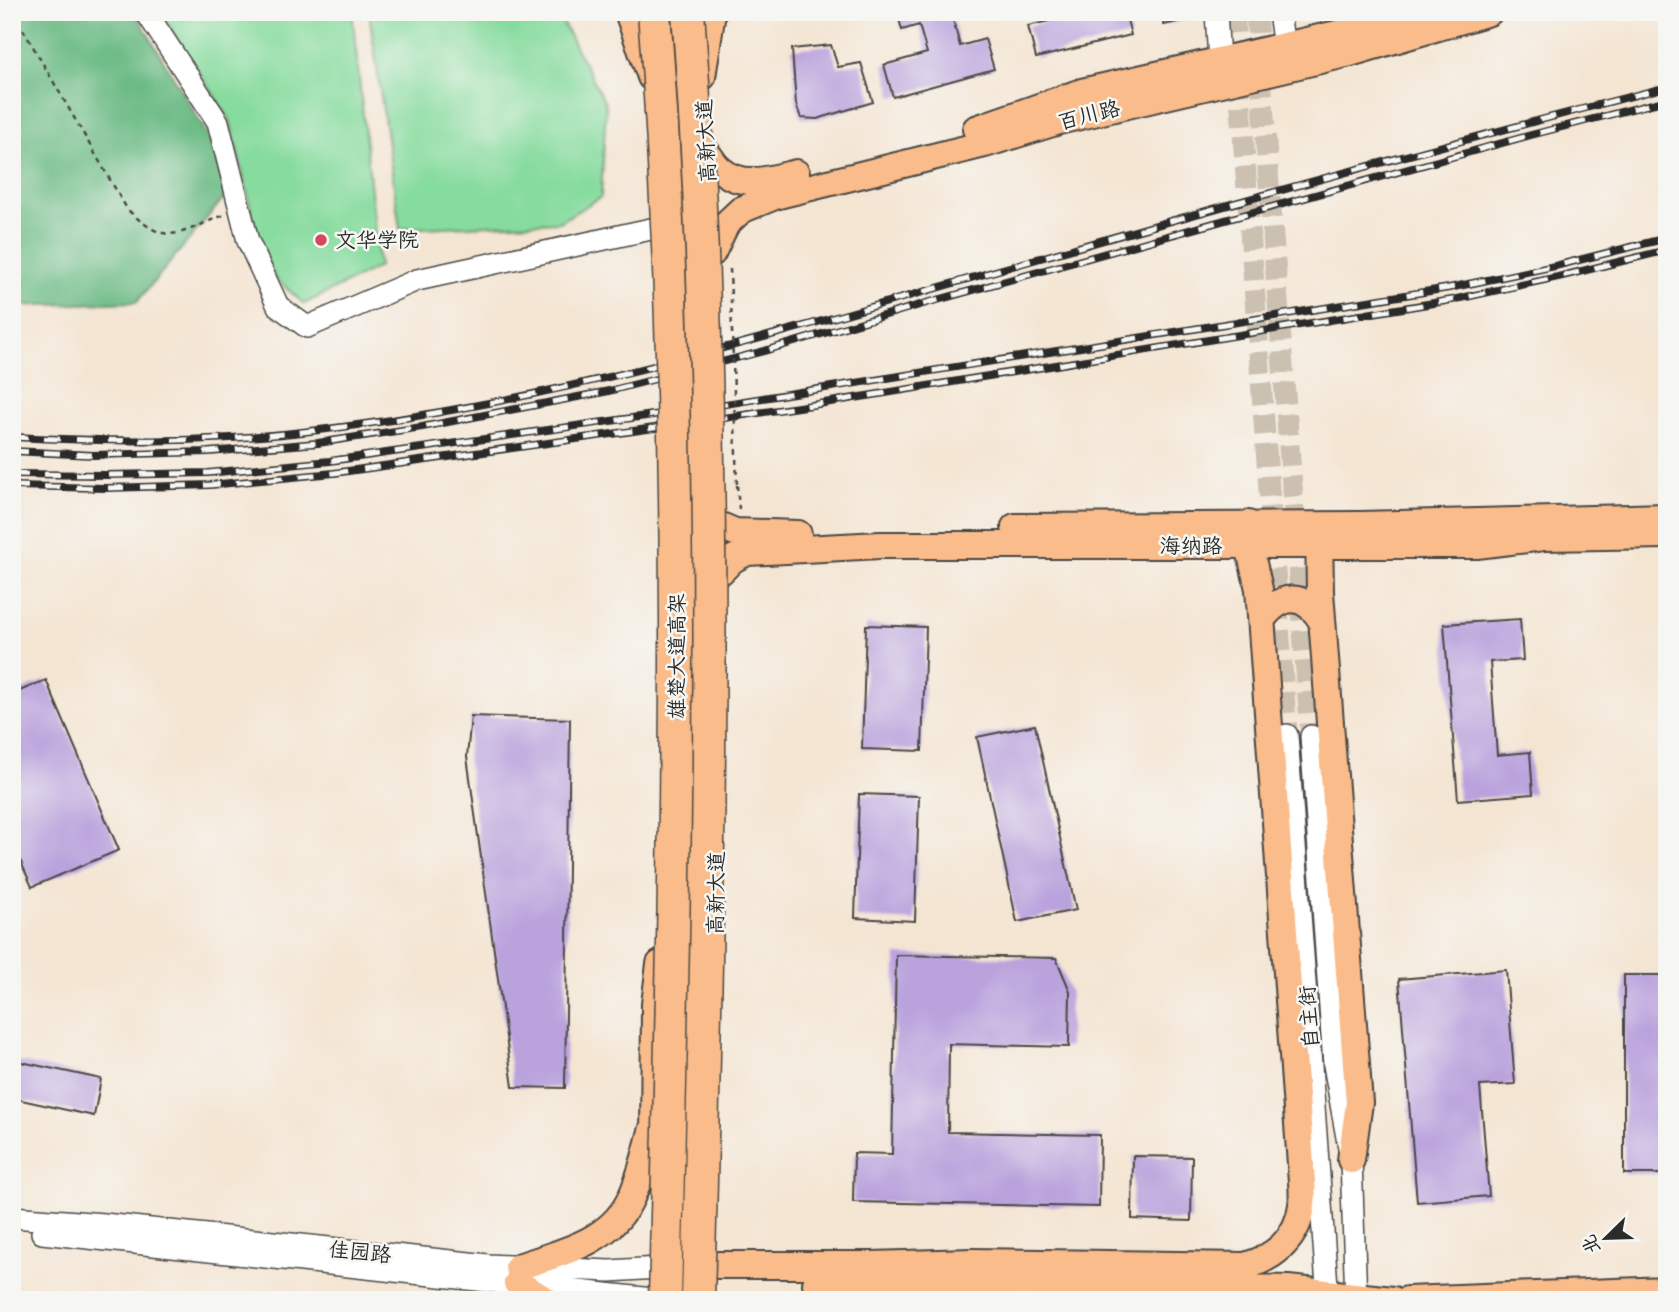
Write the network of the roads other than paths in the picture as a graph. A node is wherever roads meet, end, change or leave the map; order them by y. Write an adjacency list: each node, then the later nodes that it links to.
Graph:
1 (146, 12): 17 (street)
2 (628, 12): 15 (main road)
3 (647, 12): 15 (main road)
4 (654, 12): 47 (highway, 雄楚大道高架, bridge)
5 (688, 12): 48 (highway, 雄楚大道高架, bridge)
6 (698, 12): 14 (main road, 高新大道)
7 (712, 12): 14 (main road)
8 (1216, 12): 13 (street)
9 (1279, 12): 12 (street)
10 (1417, 12): 12 (main road, 百川路)
11 (1489, 12): 12 (main road, 百川路)
12 (1285, 57): 13 (main road, 百川路)
13 (1220, 71): 16 (main road, 百川路); 18 (main road, 百川路)
14 (702, 76): 16 (main road, 高新大道)
15 (651, 77): 17 (main road)
16 (707, 153): 18 (main road, 高新大道)
17 (660, 227): 19 (main road)
18 (718, 264)
19 (660, 274)
20 (729, 486): 23 (main road, 高新大道)
21 (666, 490): 33 (main road)
22 (1667, 517): 26 (main road, 海纳路)
23 (730, 523): 24 (main road, 海纳路); 27 (main road, 高新大道)
24 (1248, 535): 26 (main road, 海纳路); 27 (main road, 海纳路); 28 (main road)
25 (1667, 535): 26 (main road, 海纳路)
26 (1319, 536): 29 (main road)
27 (721, 571): 32 (main road, 高新大道)
28 (1262, 619): 29 (main road); 37 (main road)
29 (1322, 621): 36 (main road)
30 (1287, 735): 34 (street, 自主街)
31 (1311, 736): 36 (street, 自主街)
32 (716, 912): 33 (main road); 40 (main road, 高新大道)
33 (665, 914): 35 (main road)
34 (1313, 1070): 37 (street); 44 (street, 自主街)
35 (653, 1128): 41 (main road); 42 (main road)
36 (1351, 1160): 45 (street, 自主街)
37 (1301, 1165): 40 (main road)
38 (12, 1217): 42 (street, 佳园路)
39 (12, 1230): 42 (street, 佳园路)
40 (708, 1265): 41 (street, 佳园路); 44 (main road); 49 (main road, 高新大道)
41 (656, 1268): 42 (street, 佳园路); 47 (main road)
42 (518, 1275): 46 (main road); 47 (street, 佳园路)
43 (1667, 1290): 53 (main road)
44 (1327, 1296): 45 (main road)
45 (1356, 1298): 52 (main road)
46 (546, 1300)
47 (660, 1300)
48 (698, 1300)
49 (708, 1300)
50 (916, 1300): 51 (street)
51 (1150, 1300)
52 (1393, 1300)
53 (1407, 1300)

